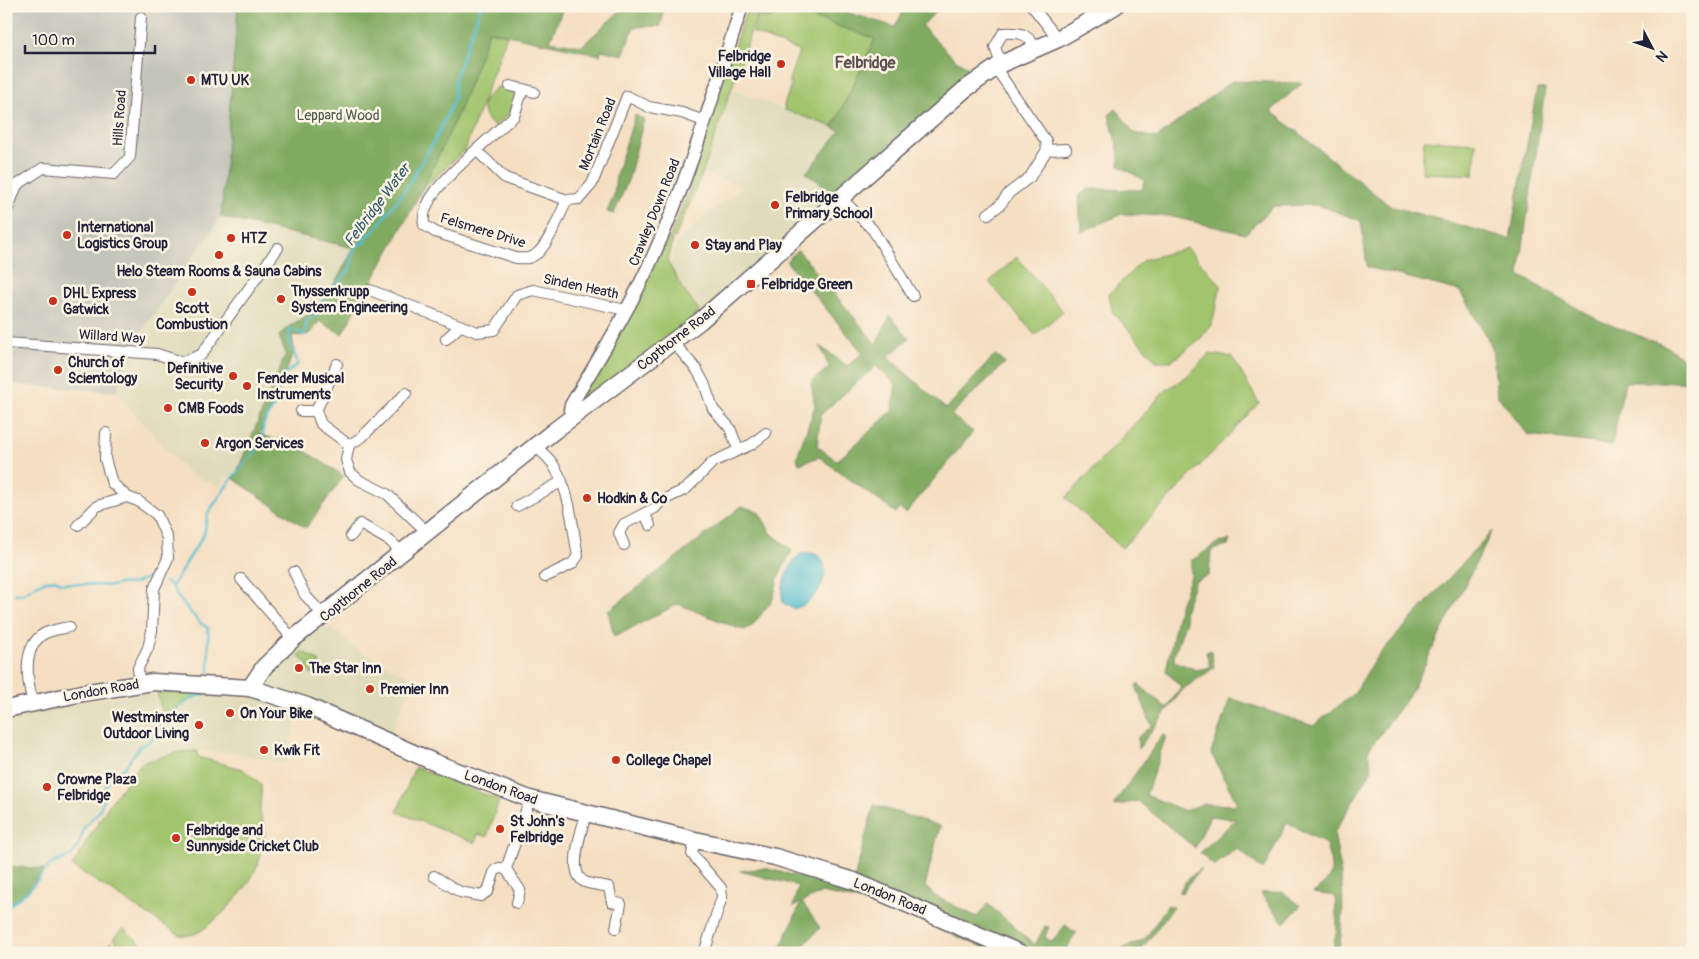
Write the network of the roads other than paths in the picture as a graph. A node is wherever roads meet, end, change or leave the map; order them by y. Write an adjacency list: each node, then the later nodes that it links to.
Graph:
1 (742, 6): 11 (street, Crawley Down Road)
2 (1032, 6): 5 (street)
3 (1115, 6): 5 (highway, Copthorne Road)
4 (140, 17): 17 (street, Hills Road)
5 (1058, 39): 6 (highway, Copthorne Road)
6 (1035, 48): 7 (highway, Copthorne Road); 7 (street)
7 (998, 66): 14 (street); 15 (highway, Copthorne Road)
8 (510, 86): 9 (street)
9 (523, 89): 10 (street); 13 (street)
10 (534, 92)
11 (704, 120): 16 (street, Mortain Road); 22 (street, Crawley Down Road)
12 (1066, 149): 14 (street)
13 (476, 150): 16 (street); 16 (street, Felsmere Drive)
14 (1047, 150): 18 (street)
15 (840, 197): 21 (street); 25 (highway, Copthorne Road)
16 (567, 200)
17 (6, 212)
18 (988, 214)
19 (278, 248): 26 (street, Willard Way)
20 (370, 290): 23 (street, Sinden Heath)
21 (913, 296)
22 (626, 310): 23 (street, Sinden Heath); 31 (street, Crawley Down Road)
23 (460, 326): 24 (street)
24 (446, 339)
25 (673, 342): 31 (highway, Copthorne Road); 36 (street)
26 (6, 343)
27 (337, 364): 30 (street)
28 (406, 393): 34 (street)
29 (301, 411): 30 (street)
30 (316, 412): 34 (street)
31 (574, 416): 35 (highway, Copthorne Road)
32 (106, 433): 38 (street)
33 (766, 433): 36 (street)
34 (349, 445): 43 (street)
35 (535, 446): 37 (street); 43 (highway, Copthorne Road)
36 (738, 449): 40 (street)
37 (561, 482): 39 (street); 48 (street)
38 (127, 497): 41 (street); 53 (street)
39 (518, 506)
40 (645, 514): 42 (street); 45 (street)
41 (78, 525)
42 (650, 526)
43 (428, 533): 46 (highway, Copthorne Road)
44 (351, 536): 46 (street)
45 (624, 545)
46 (403, 553): 50 (highway, Copthorne Road)
47 (294, 572): 50 (street)
48 (545, 577)
49 (241, 579): 52 (street)
50 (324, 616): 52 (highway, Copthorne Road)
51 (69, 627): 55 (street)
52 (293, 640): 54 (highway, Copthorne Road)
53 (139, 683): 54 (highway, London Road); 55 (highway, London Road)
54 (250, 688): 57 (highway, London Road)
55 (34, 702): 56 (highway, London Road)
56 (6, 709)
57 (530, 799): 58 (highway, London Road); 60 (street)
58 (586, 814): 59 (highway, London Road); 63 (street)
59 (695, 840): 64 (street); 65 (highway, London Road)
60 (506, 869): 61 (street); 62 (street)
61 (434, 876)
62 (516, 903)
63 (616, 928)
64 (704, 953)
65 (1020, 953)

